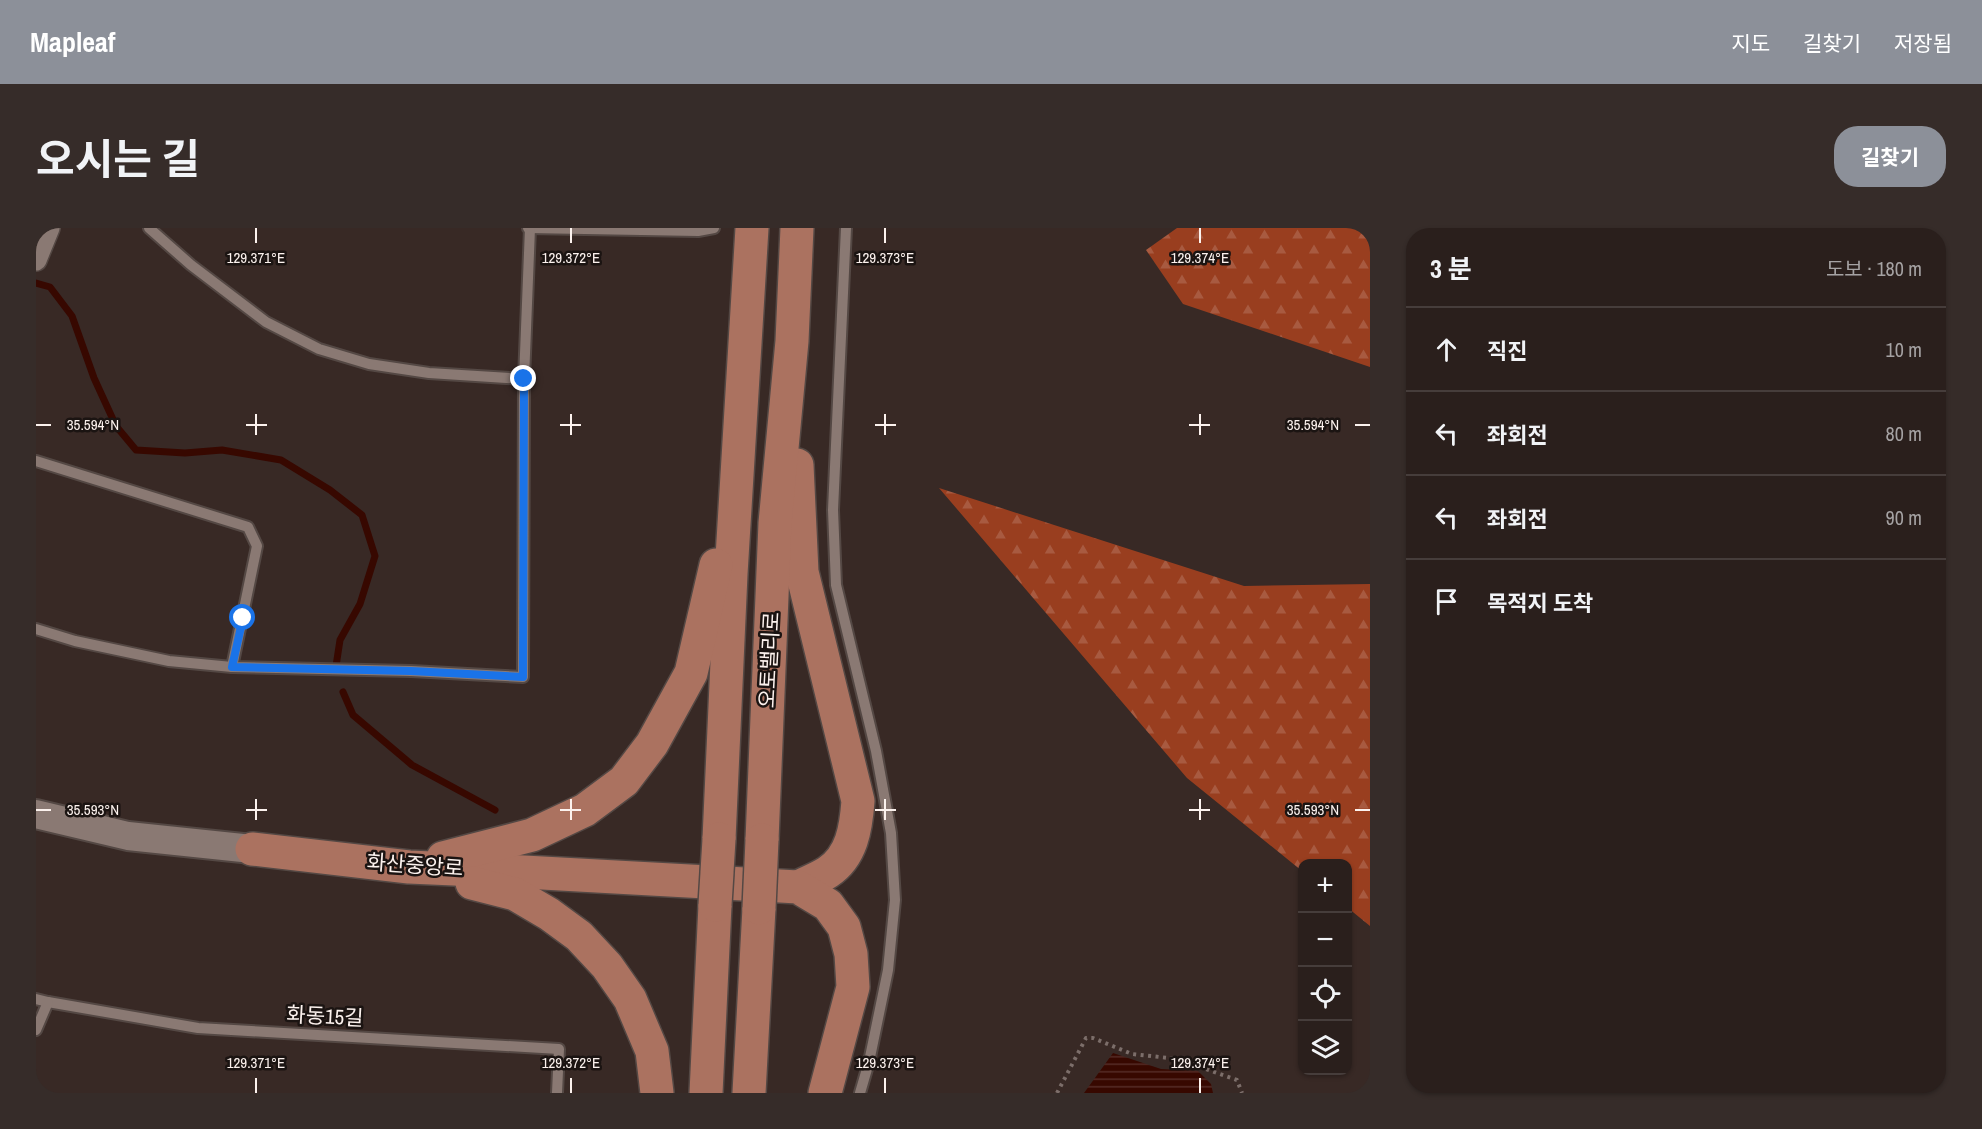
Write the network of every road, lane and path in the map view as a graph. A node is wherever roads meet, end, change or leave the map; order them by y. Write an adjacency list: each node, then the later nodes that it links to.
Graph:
1 (49, 228): 8 (street)
2 (149, 228): 10 (lane)
3 (529, 228): 4 (lane); 10 (lane)
4 (714, 228)
5 (752, 228): 11 (highway, 오토밸리로)
6 (846, 228): 27 (lane)
7 (796, 241): 9 (highway, 오토밸리로)
8 (36, 260)
9 (792, 340): 18 (highway); 25 (highway, 오토밸리로, bridge)
10 (524, 379): 14 (lane)
11 (738, 451): 17 (highway); 24 (highway, 오토밸리로, bridge)
12 (36, 461): 14 (lane)
13 (36, 629): 14 (lane)
14 (232, 667)
15 (36, 814): 16 (main road, 화산중앙로)
16 (252, 849): 17 (highway, 화산중앙로)
17 (409, 867): 18 (highway, 화산중앙로); 23 (highway)
18 (798, 887): 26 (highway)
19 (36, 999): 20 (lane, 화동15길)
20 (48, 1002): 21 (lane); 22 (lane, 화동15길)
21 (36, 1030)
22 (557, 1093)
23 (657, 1093)
24 (706, 1093)
25 (749, 1093)
26 (825, 1093)
27 (860, 1093)
28 (1057, 1093): 29 (path)
29 (1242, 1093)

